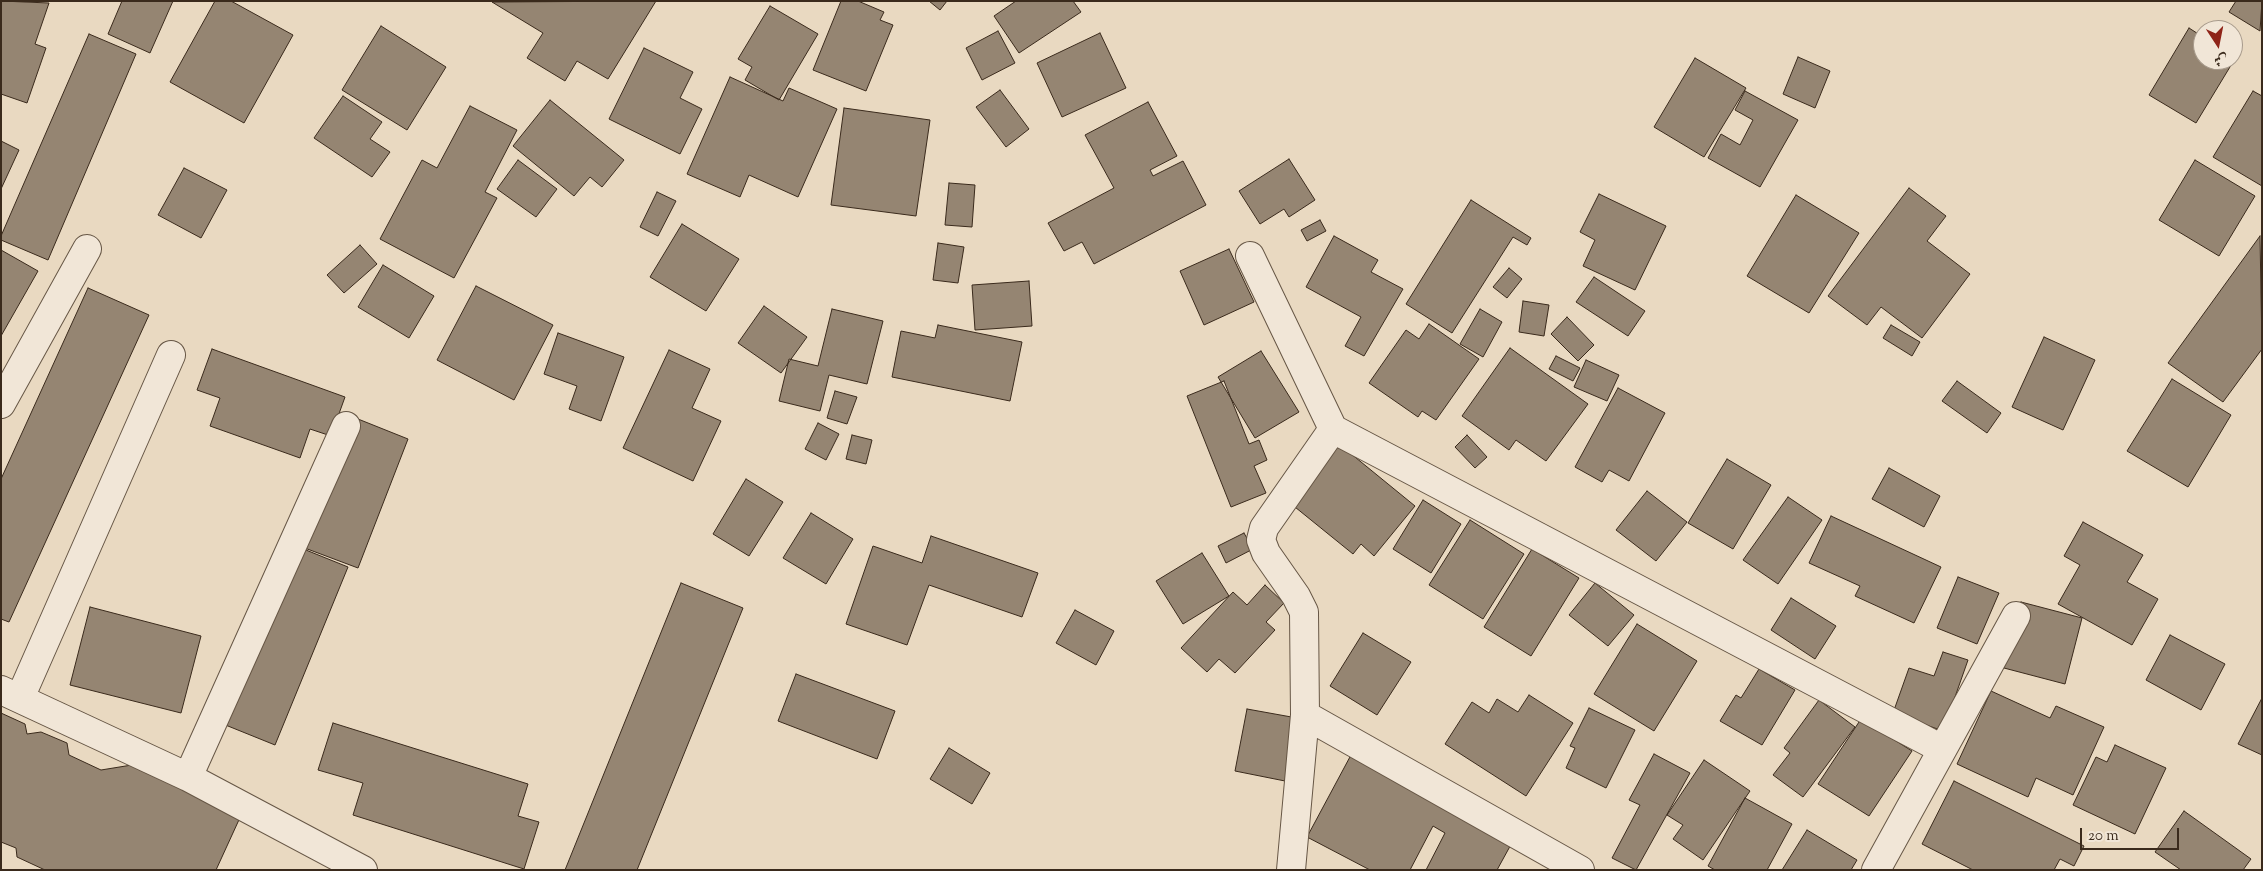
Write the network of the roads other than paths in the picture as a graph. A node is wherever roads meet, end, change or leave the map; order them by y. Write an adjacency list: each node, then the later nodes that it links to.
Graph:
1 (87, 249): 4 (street)
2 (1250, 256): 6 (street)
3 (171, 355): 8 (street)
4 (1, 404)
5 (346, 426): 11 (street)
6 (1333, 429): 9 (street); 10 (street)
7 (2016, 616): 10 (street)
8 (11, 694): 11 (street)
9 (1305, 715): 13 (street); 14 (street)
10 (1942, 749): 15 (street)
11 (188, 777): 12 (street)
12 (363, 870)
13 (1291, 870)
14 (1580, 870)
15 (1876, 870)

